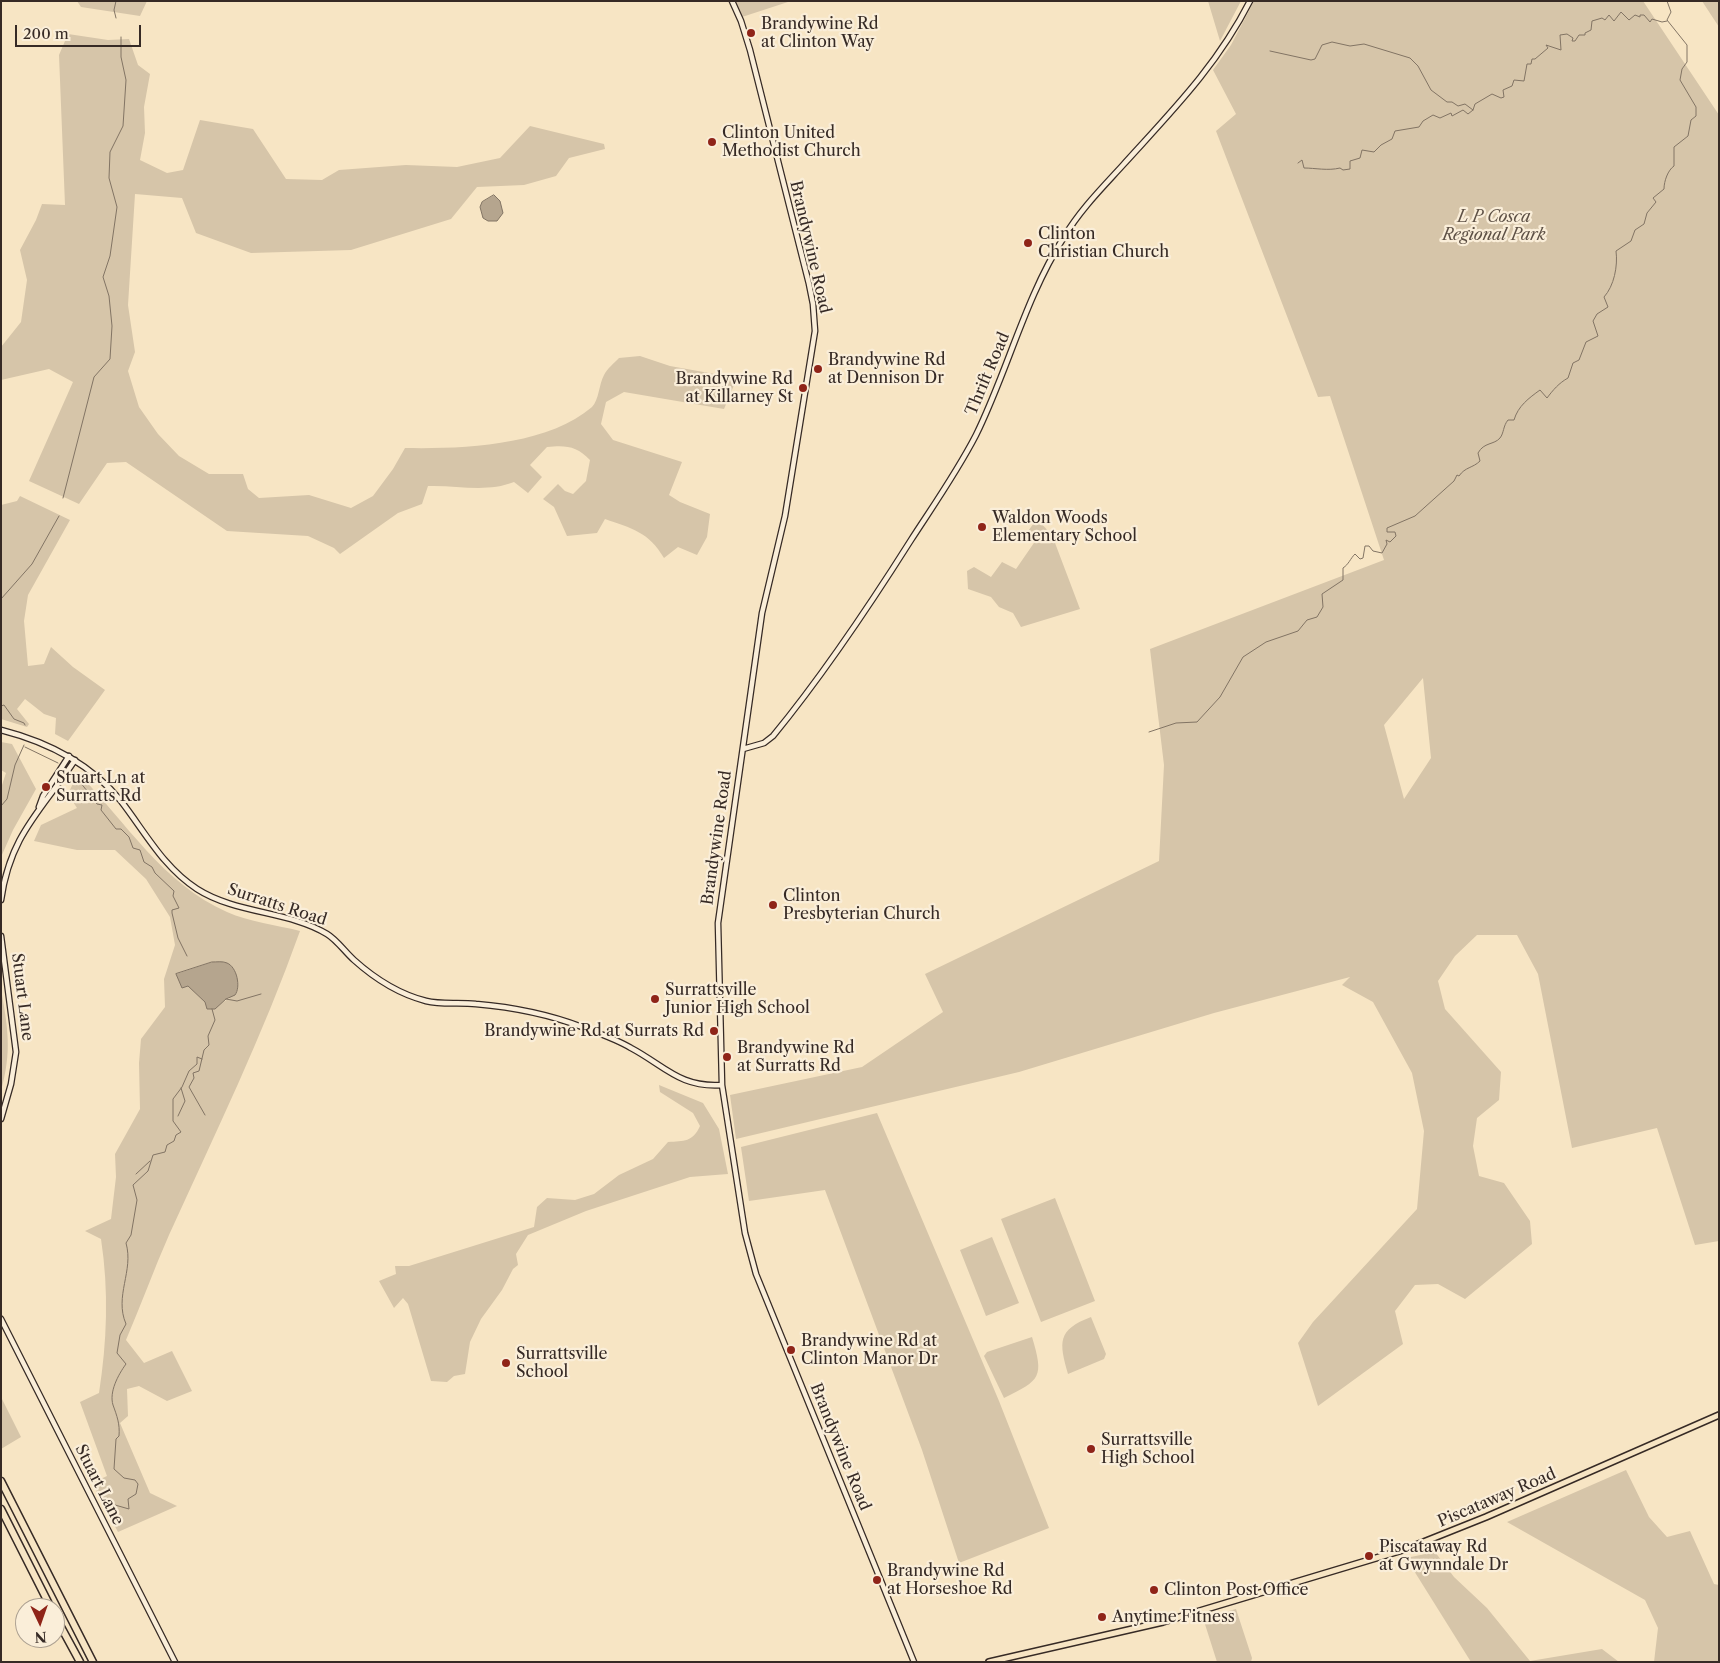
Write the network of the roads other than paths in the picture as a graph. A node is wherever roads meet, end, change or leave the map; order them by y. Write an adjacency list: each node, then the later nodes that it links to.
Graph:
1 (732, 1): 4 (main road, Brandywine Road)
2 (1250, 1): 4 (main road, Thrift Road)
3 (1, 730): 5 (main road, Surratts Road)
4 (743, 749): 10 (main road, Brandywine Road)
5 (69, 756): 6 (main road, Surratts Road); 7 (main road)
6 (75, 760): 7 (main road); 10 (main road, Surratts Road)
7 (39, 808): 8 (main road)
8 (1, 900)
9 (1, 936): 11 (main road, Stuart Lane)
10 (722, 1085): 23 (main road, Brandywine Road)
11 (1, 1119)
12 (1, 1319): 22 (main road, Stuart Lane)
13 (1719, 1415): 24 (main road, Piscataway Road)
14 (1, 1481): 19 (highway)
15 (1, 1509): 16 (highway)
16 (46, 1598)
17 (65, 1634): 21 (highway)
18 (65, 1639): 20 (highway)
19 (93, 1661)
20 (75, 1662)
21 (80, 1662)
22 (175, 1662)
23 (914, 1662)
24 (989, 1662)

